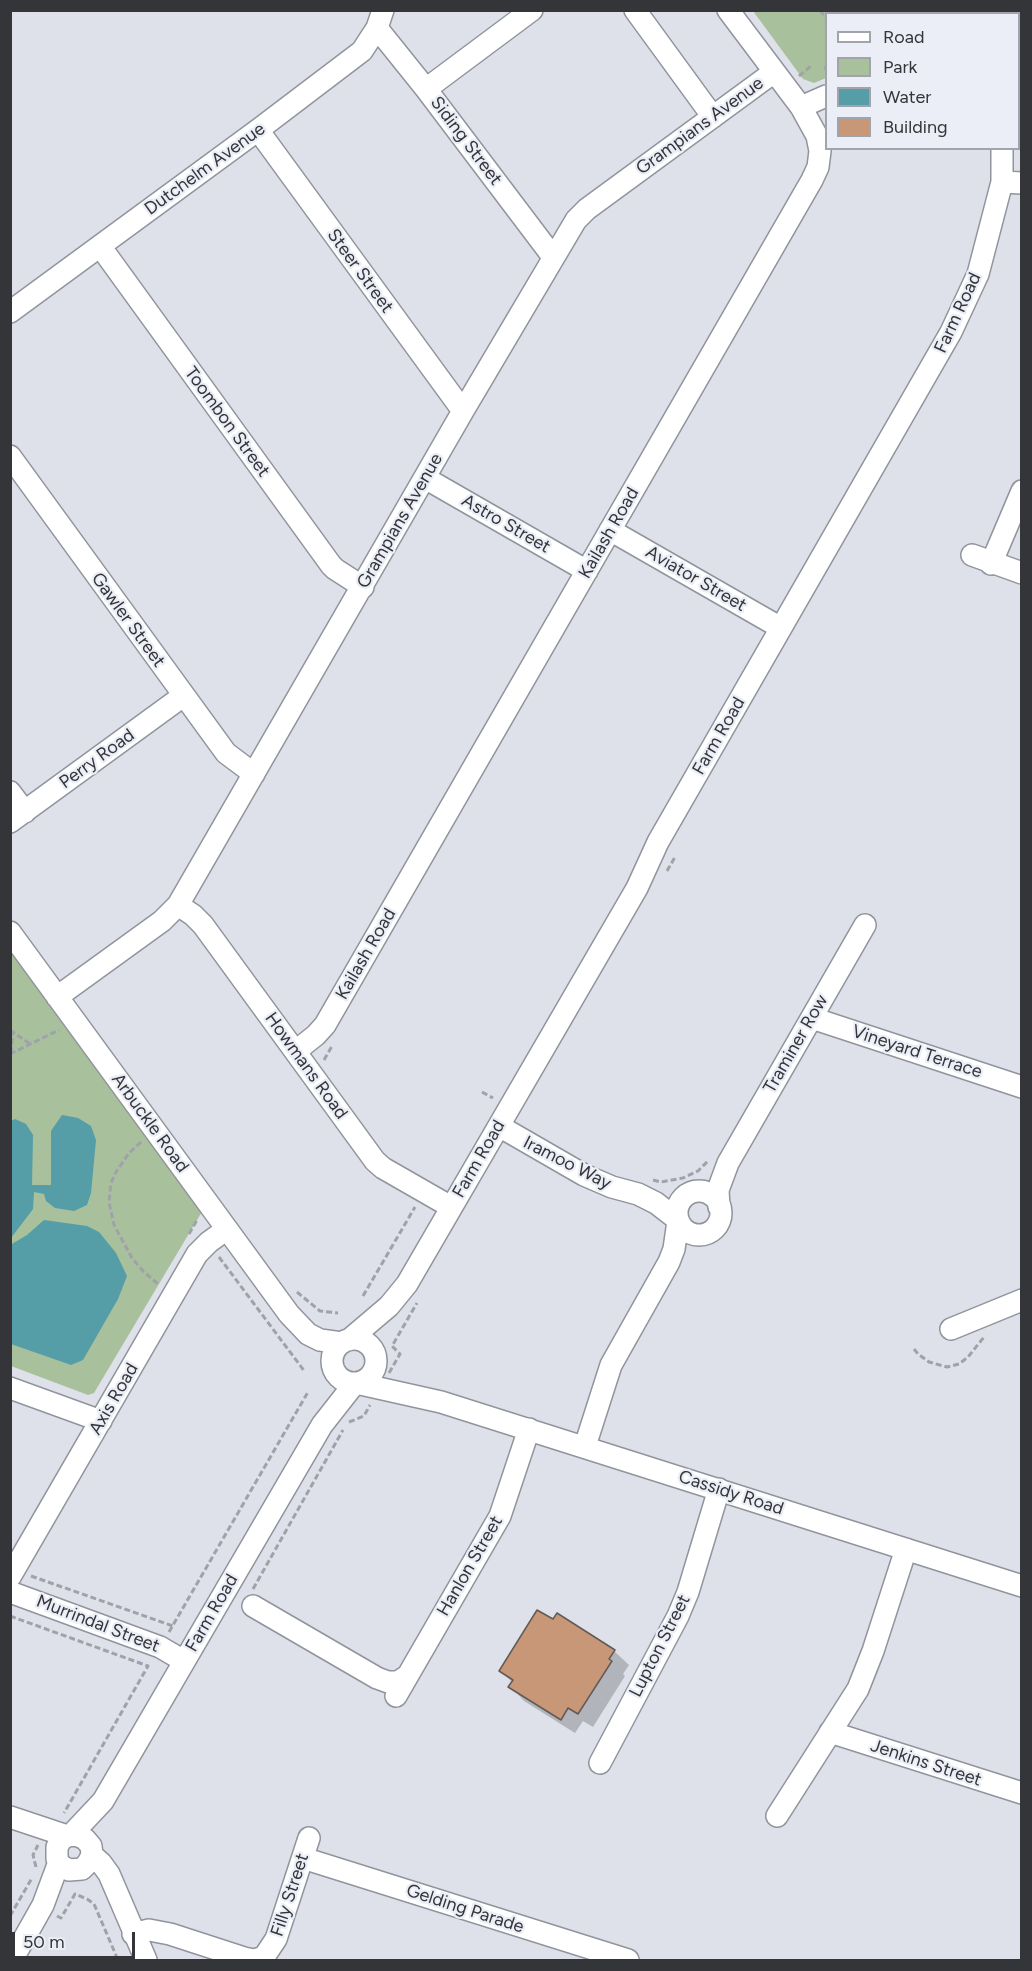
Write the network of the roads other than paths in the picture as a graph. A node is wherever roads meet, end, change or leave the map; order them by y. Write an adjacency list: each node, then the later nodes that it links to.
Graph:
1 (532, 10): 6 (street)
2 (635, 10): 9 (street)
3 (728, 10): 5 (street, Kailash Road)
4 (380, 19): 6 (street, Siding Street); 10 (street, Dutchelm Avenue)
5 (774, 72): 8 (street, Kailash Road); 9 (street, Grampians Avenue)
6 (426, 89): 14 (street, Siding Street)
7 (825, 96): 8 (street)
8 (801, 107): 20 (street, Kailash Road)
9 (712, 117): 14 (street, Grampians Avenue)
10 (258, 130): 13 (street, Dutchelm Avenue); 16 (street, Steer Street)
11 (1003, 150): 12 (street, Farm Road)
12 (1012, 182): 26 (street, Farm Road)
13 (100, 246): 15 (street, Dutchelm Avenue); 25 (street, Toombon Street)
14 (553, 257): 16 (street, Grampians Avenue)
15 (10, 312)
16 (462, 411): 18 (street, Grampians Avenue)
17 (10, 456): 27 (street, Gawler Street)
18 (425, 478): 23 (street, Astro Street); 25 (street, Grampians Avenue)
19 (1022, 491): 22 (street)
20 (610, 531): 23 (street, Kailash Road); 26 (street, Aviator Street)
21 (972, 555): 22 (street)
22 (992, 564): 24 (street)
23 (587, 571): 36 (street, Kailash Road)
24 (1022, 573)
25 (363, 587): 28 (street, Grampians Avenue)
26 (781, 628): 38 (street, Farm Road)
27 (183, 696): 28 (street, Gawler Street); 30 (street, Perry Road)
28 (254, 774): 31 (street, Grampians Avenue)
29 (10, 792): 30 (street)
30 (18, 817)
31 (178, 905): 34 (street, Grampians Avenue); 36 (street, Howmans Road)
32 (865, 926): 35 (street, Traminer Row)
33 (10, 932): 34 (street, Arbuckle Road)
34 (57, 997): 45 (street, Arbuckle Road)
35 (812, 1018): 37 (street, Vineyard Terrace); 39 (street, Traminer Row)
36 (296, 1051): 42 (street, Howmans Road)
37 (1022, 1086)
38 (504, 1117): 40 (street, Iramoo Way); 42 (street, Farm Road)
39 (721, 1157): 41 (street, Traminer Row); 43 (street, Traminer Row)
40 (641, 1186): 41 (street, Iramoo Way); 44 (street, Iramoo Way)
41 (691, 1193): 43 (street); 44 (street)
42 (451, 1207): 49 (street, Farm Road)
43 (719, 1207): 46 (street)
44 (678, 1220): 46 (street); 47 (street)
45 (227, 1229): 50 (street, Arbuckle Road); 58 (street, Axis Road)
46 (704, 1234): 47 (street)
47 (669, 1262): 61 (street)
48 (1022, 1300): 51 (street)
49 (389, 1306): 52 (street, Farm Road); 53 (street, Farm Road)
50 (289, 1314): 52 (street, Arbuckle Road); 54 (street, Arbuckle Road)
51 (951, 1329)
52 (345, 1341): 53 (street); 54 (street)
53 (375, 1355): 55 (street); 57 (street, Cassidy Road)
54 (334, 1370): 55 (street); 59 (street, Farm Road)
55 (356, 1383): 57 (street, Cassidy Road); 59 (street, Farm Road)
56 (10, 1388): 58 (street)
57 (441, 1402): 60 (street, Cassidy Road)
58 (101, 1421): 64 (street, Axis Road)
59 (322, 1425): 68 (street, Farm Road)
60 (529, 1429): 61 (street, Cassidy Road); 69 (street, Hanlon Street)
61 (585, 1446): 62 (street, Cassidy Road)
62 (719, 1489): 63 (street, Cassidy Road); 72 (street, Lupton Street)
63 (906, 1549): 65 (street, Cassidy Road); 71 (street)
64 (21, 1576)
65 (1022, 1586)
66 (10, 1592): 68 (street, Murrindal Street)
67 (253, 1606): 69 (street)
68 (184, 1660): 74 (street, Farm Road)
69 (407, 1676): 70 (street, Hanlon Street)
70 (396, 1696)
71 (830, 1732): 73 (street, Jenkins Street); 75 (street)
72 (600, 1762)
73 (1022, 1793)
74 (103, 1801): 78 (street, Farm Road); 80 (street, Farm Road)
75 (777, 1816)
76 (15, 1819): 77 (street)
77 (43, 1834): 78 (street); 80 (street)
78 (69, 1836): 80 (street, Farm Road)
79 (306, 1848): 81 (street, Filly Street); 84 (street, Gelding Parade)
80 (75, 1860): 81 (street); 82 (street, Farm Road)
81 (133, 1934): 83 (street)
82 (12, 1960)
83 (146, 1960)
84 (628, 1960)

